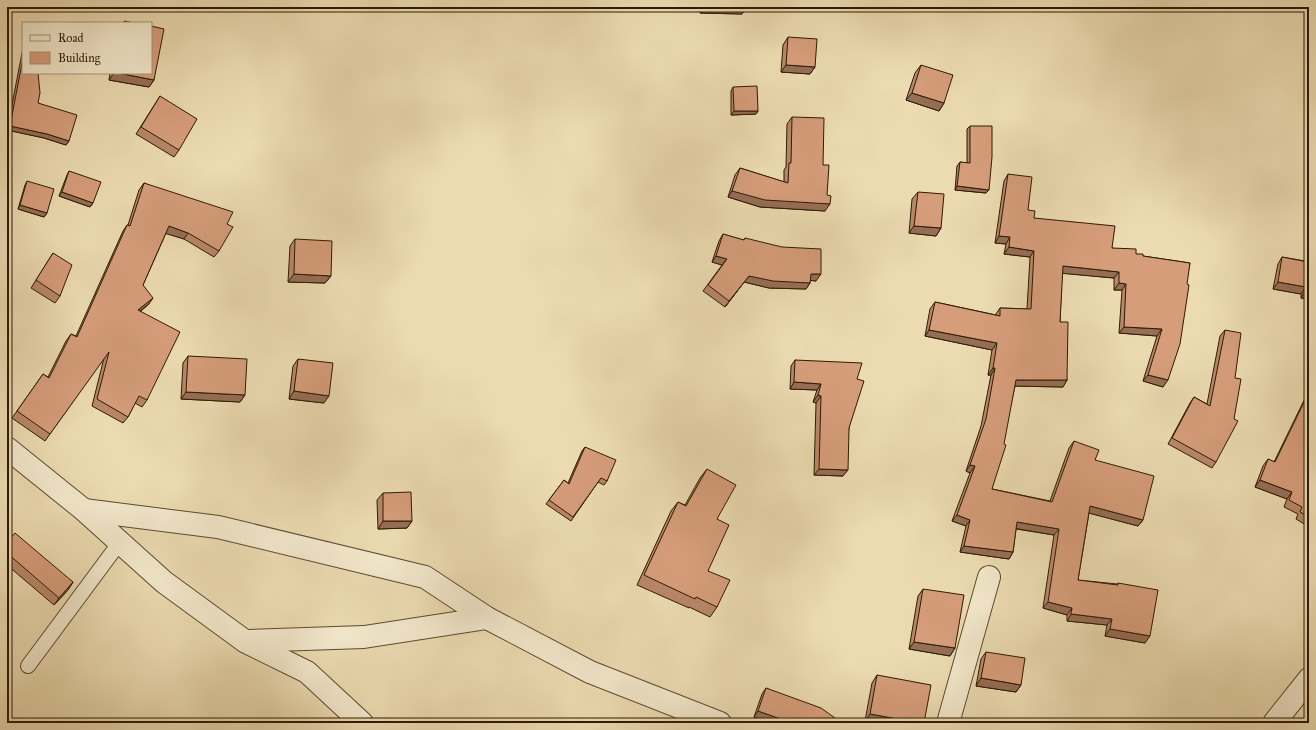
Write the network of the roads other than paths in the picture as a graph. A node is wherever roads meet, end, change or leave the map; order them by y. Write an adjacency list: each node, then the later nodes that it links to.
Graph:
1 (7, 448): 2 (street)
2 (84, 510): 3 (street); 5 (street)
3 (120, 542): 6 (street); 7 (lane)
4 (989, 577): 11 (street)
5 (487, 618): 6 (street); 10 (street)
6 (246, 642): 9 (street)
7 (28, 666)
8 (1309, 679): 12 (street)
9 (362, 723)
10 (720, 723)
11 (948, 723)
12 (1274, 723)

